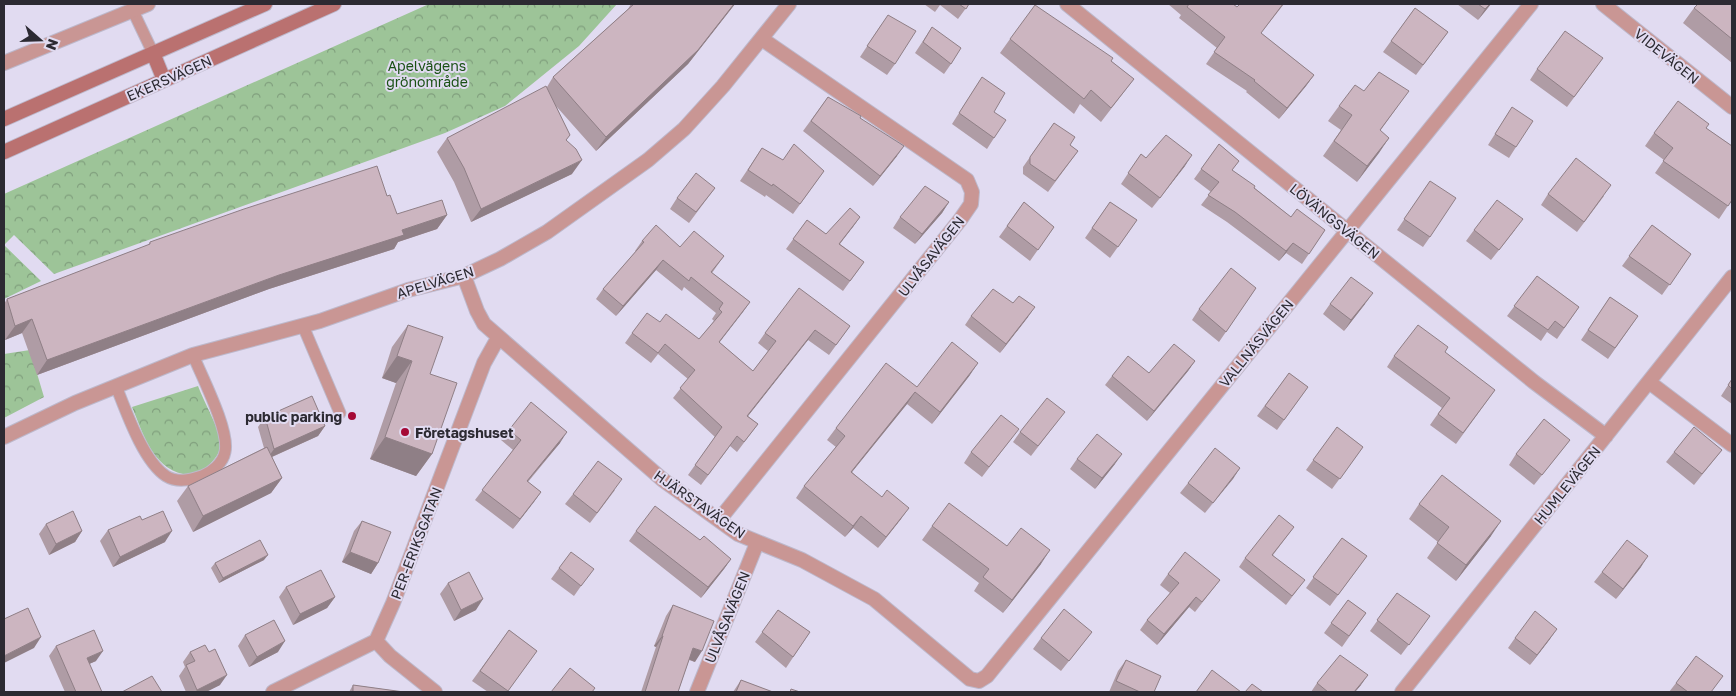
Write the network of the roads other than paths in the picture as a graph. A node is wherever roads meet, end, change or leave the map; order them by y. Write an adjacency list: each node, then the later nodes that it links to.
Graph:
1 (148, 4): 8 (street)
2 (265, 4): 10 (main road)
3 (334, 4): 12 (main road, EKERSVÄGEN)
4 (789, 4): 9 (street, APELVÄGEN)
5 (1066, 4): 16 (street, LÖVÄNGSVÄGEN)
6 (1531, 4): 16 (street, VALLNÄSVÄGEN)
7 (1603, 4): 13 (street, VIDEVÄGEN)
8 (133, 11): 10 (lane); 11 (street)
9 (762, 39): 17 (street, APELVÄGEN); 28 (street, ULVÅSAVÄGEN)
10 (153, 53): 12 (main road); 14 (main road)
11 (4, 63)
12 (164, 80): 15 (main road, EKERSVÄGEN)
13 (1732, 107)
14 (4, 119)
15 (4, 152)
16 (1347, 230): 25 (street, LÖVÄNGSVÄGEN); 31 (street, VALLNÄSVÄGEN)
17 (464, 276): 19 (street, APELVÄGEN); 20 (street, HJÄRSTAVÄGEN)
18 (1732, 278): 22 (street, HUMLEVÄGEN)
19 (303, 326): 21 (street, APELVÄGEN); 24 (lane)
20 (498, 338): 28 (street, HJÄRSTAVÄGEN); 30 (street, PER-ERIKSGATAN)
21 (193, 355): 23 (street, APELVÄGEN); 23 (lane)
22 (1649, 382): 25 (street, HUMLEVÄGEN); 27 (street)
23 (116, 386): 26 (street, APELVÄGEN)
24 (340, 413)
25 (1606, 436): 35 (street, HUMLEVÄGEN)
26 (4, 437)
27 (1732, 445)
28 (719, 520): 29 (street, HJÄRSTAVÄGEN)
29 (757, 542): 31 (street, HJÄRSTAVÄGEN); 34 (street, ULVÅSAVÄGEN)
30 (376, 641): 32 (street); 33 (street)
31 (979, 681)
32 (273, 692)
33 (435, 692)
34 (697, 692)
35 (1402, 692)

